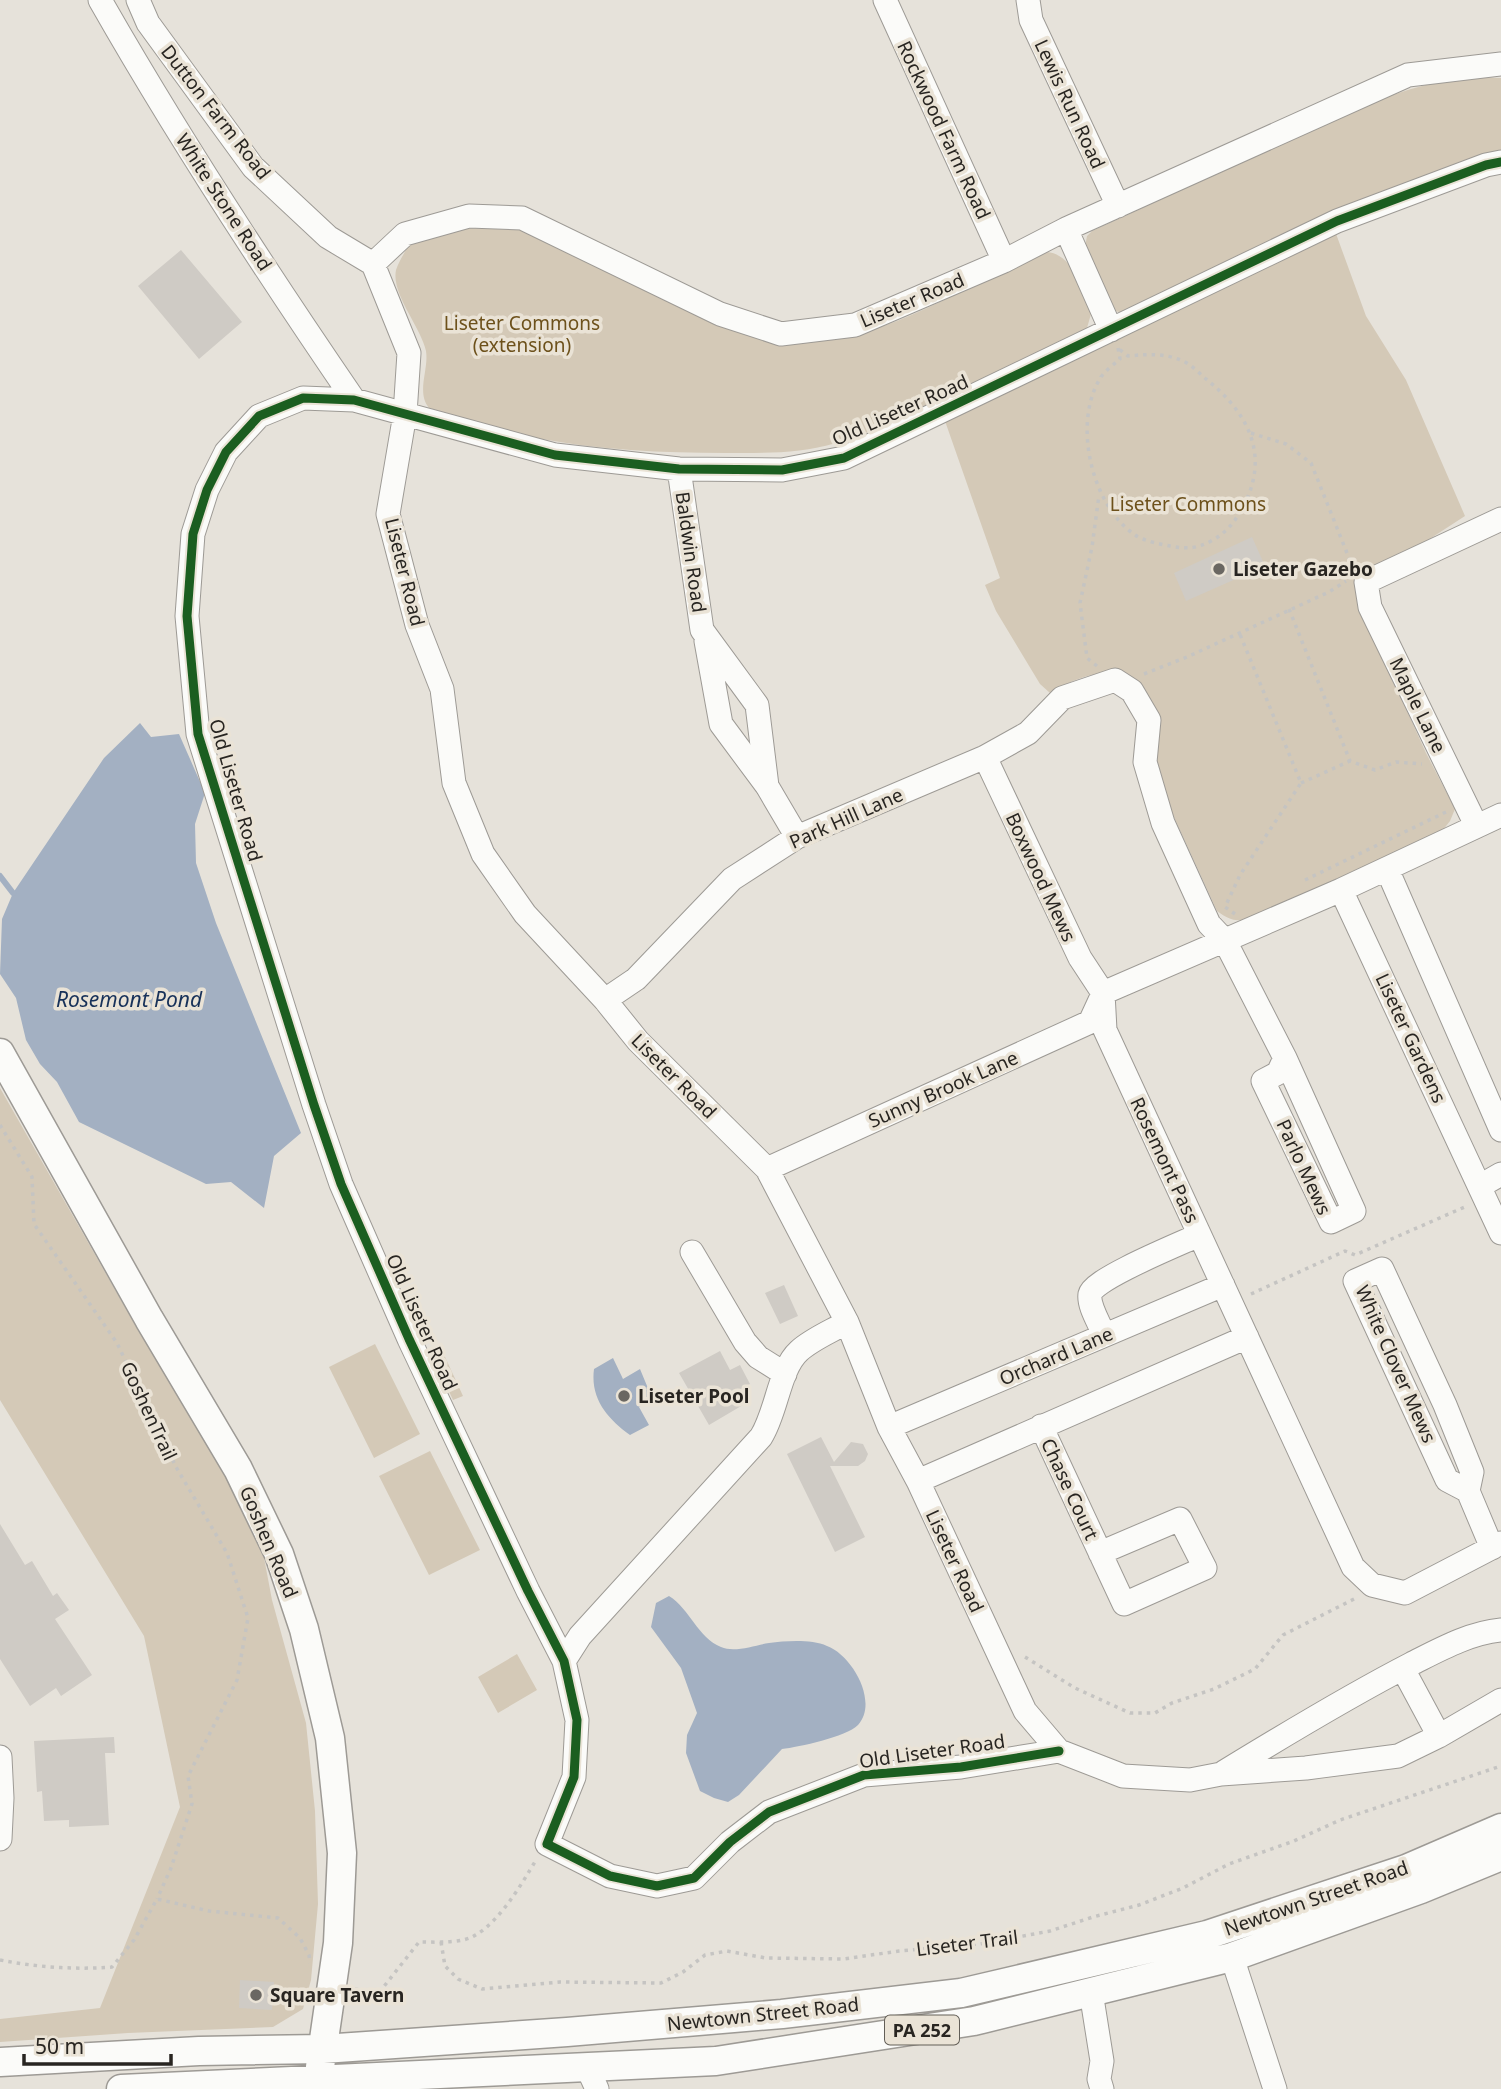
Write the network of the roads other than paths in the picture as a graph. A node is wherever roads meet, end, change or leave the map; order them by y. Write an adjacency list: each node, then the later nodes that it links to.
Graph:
1 (100, 0): 12 (street, White Stone Road)
2 (138, 0): 10 (street, Dutton Farm Road)
3 (885, 0): 9 (street, Rockwood Farm Road)
4 (1028, 0): 7 (street, Lewis Run Road)
5 (1501, 64): 7 (street, Liseter Road)
6 (1501, 162): 11 (street, Old Liseter Road)
7 (1118, 206): 8 (street, Liseter Road)
8 (1066, 229): 9 (street, Liseter Road); 11 (street)
9 (1004, 261): 10 (street, Liseter Road)
10 (373, 264): 13 (street, Liseter Road)
11 (1115, 340): 14 (street, Old Liseter Road)
12 (354, 400): 13 (street, Old Liseter Road); 49 (street, Old Liseter Road)
13 (405, 414): 14 (street, Old Liseter Road); 27 (street, Liseter Road)
14 (679, 469): 16 (street, Baldwin Road)
15 (1501, 519): 21 (street, Maple Lane)
16 (704, 632): 19 (street, Baldwin Road); 19 (street, Baldwin Road)
17 (1115, 680): 18 (street, Park Hill Lane); 25 (street, Parlo Mews)
18 (985, 757): 22 (street, Park Hill Lane); 26 (street, Boxwood Mews)
19 (767, 786): 22 (street, Baldwin Road)
20 (1501, 816): 21 (street)
21 (1476, 825): 23 (street)
22 (797, 837): 27 (street, Park Hill Lane)
23 (1387, 870): 24 (street); 30 (street)
24 (1342, 890): 25 (street); 33 (street, Liseter Gardens)
25 (1225, 941): 26 (street); 29 (street, Parlo Mews)
26 (1103, 993): 31 (street, Sunny Brook Lane); 35 (street, Rosemont Pass)
27 (605, 1000): 31 (street, Liseter Road)
28 (0, 1053): 62 (main road, Goshen Road)
29 (1285, 1058): 29 (street, Parlo Mews)
30 (1501, 1130)
31 (767, 1169): 38 (street, Liseter Road)
32 (1501, 1174): 33 (street)
33 (1483, 1192): 34 (street, Liseter Gardens)
34 (1501, 1233)
35 (1199, 1235): 37 (street, Rosemont Pass); 39 (street)
36 (692, 1252): 41 (street)
37 (1227, 1294): 39 (street, Orchard Lane); 40 (street, Rosemont Pass)
38 (847, 1322): 41 (street); 43 (street, Liseter Road)
39 (1104, 1335): 43 (street, Orchard Lane)
40 (1247, 1337): 42 (street); 46 (street, Rosemont Pass)
41 (785, 1374): 49 (street)
42 (1041, 1426): 44 (street); 47 (street, Chase Court)
43 (890, 1427): 44 (street, Liseter Road)
44 (918, 1481): 53 (street, Liseter Road)
45 (1468, 1492): 45 (street, White Clover Mews); 46 (street, White Clover Mews)
46 (1496, 1545)
47 (1100, 1553): 47 (street, Chase Court)
48 (1501, 1630): 50 (street, Liseter Road)
49 (564, 1661): 53 (street, Old Liseter Road)
50 (1403, 1669): 52 (street); 55 (street, Liseter Road)
51 (1501, 1700): 52 (street, Liseter Road)
52 (1439, 1736): 55 (street, Liseter Road)
53 (1059, 1751): 55 (street, Liseter Road)
54 (0, 1757): 57 (street)
55 (1221, 1774)
56 (1501, 1828): 61 (main road, Newtown Street Road / PA 252)
57 (0, 1839)
58 (1501, 1856): 59 (main road, Newtown Street Road / PA 252)
59 (1232, 1957): 60 (main road, Newtown Street Road / PA 252); 70 (street)
60 (1091, 1992): 63 (main road, Newtown Street Road / PA 252); 69 (street)
61 (790, 2013): 62 (main road, Newtown Street Road / PA 252); 63 (main road)
62 (323, 2049): 64 (main road, Newtown Street Road / PA 252); 67 (main road, Goshen Road)
63 (801, 2050): 65 (main road, Newtown Street Road / PA 252)
64 (0, 2063)
65 (593, 2079): 66 (main road, Newtown Street Road / PA 252)
66 (502, 2081): 67 (main road, Newtown Street Road / PA 252)
67 (317, 2084): 68 (main road, Newtown Street Road / PA 252)
68 (121, 2089)
69 (1102, 2089)
70 (1275, 2089)

